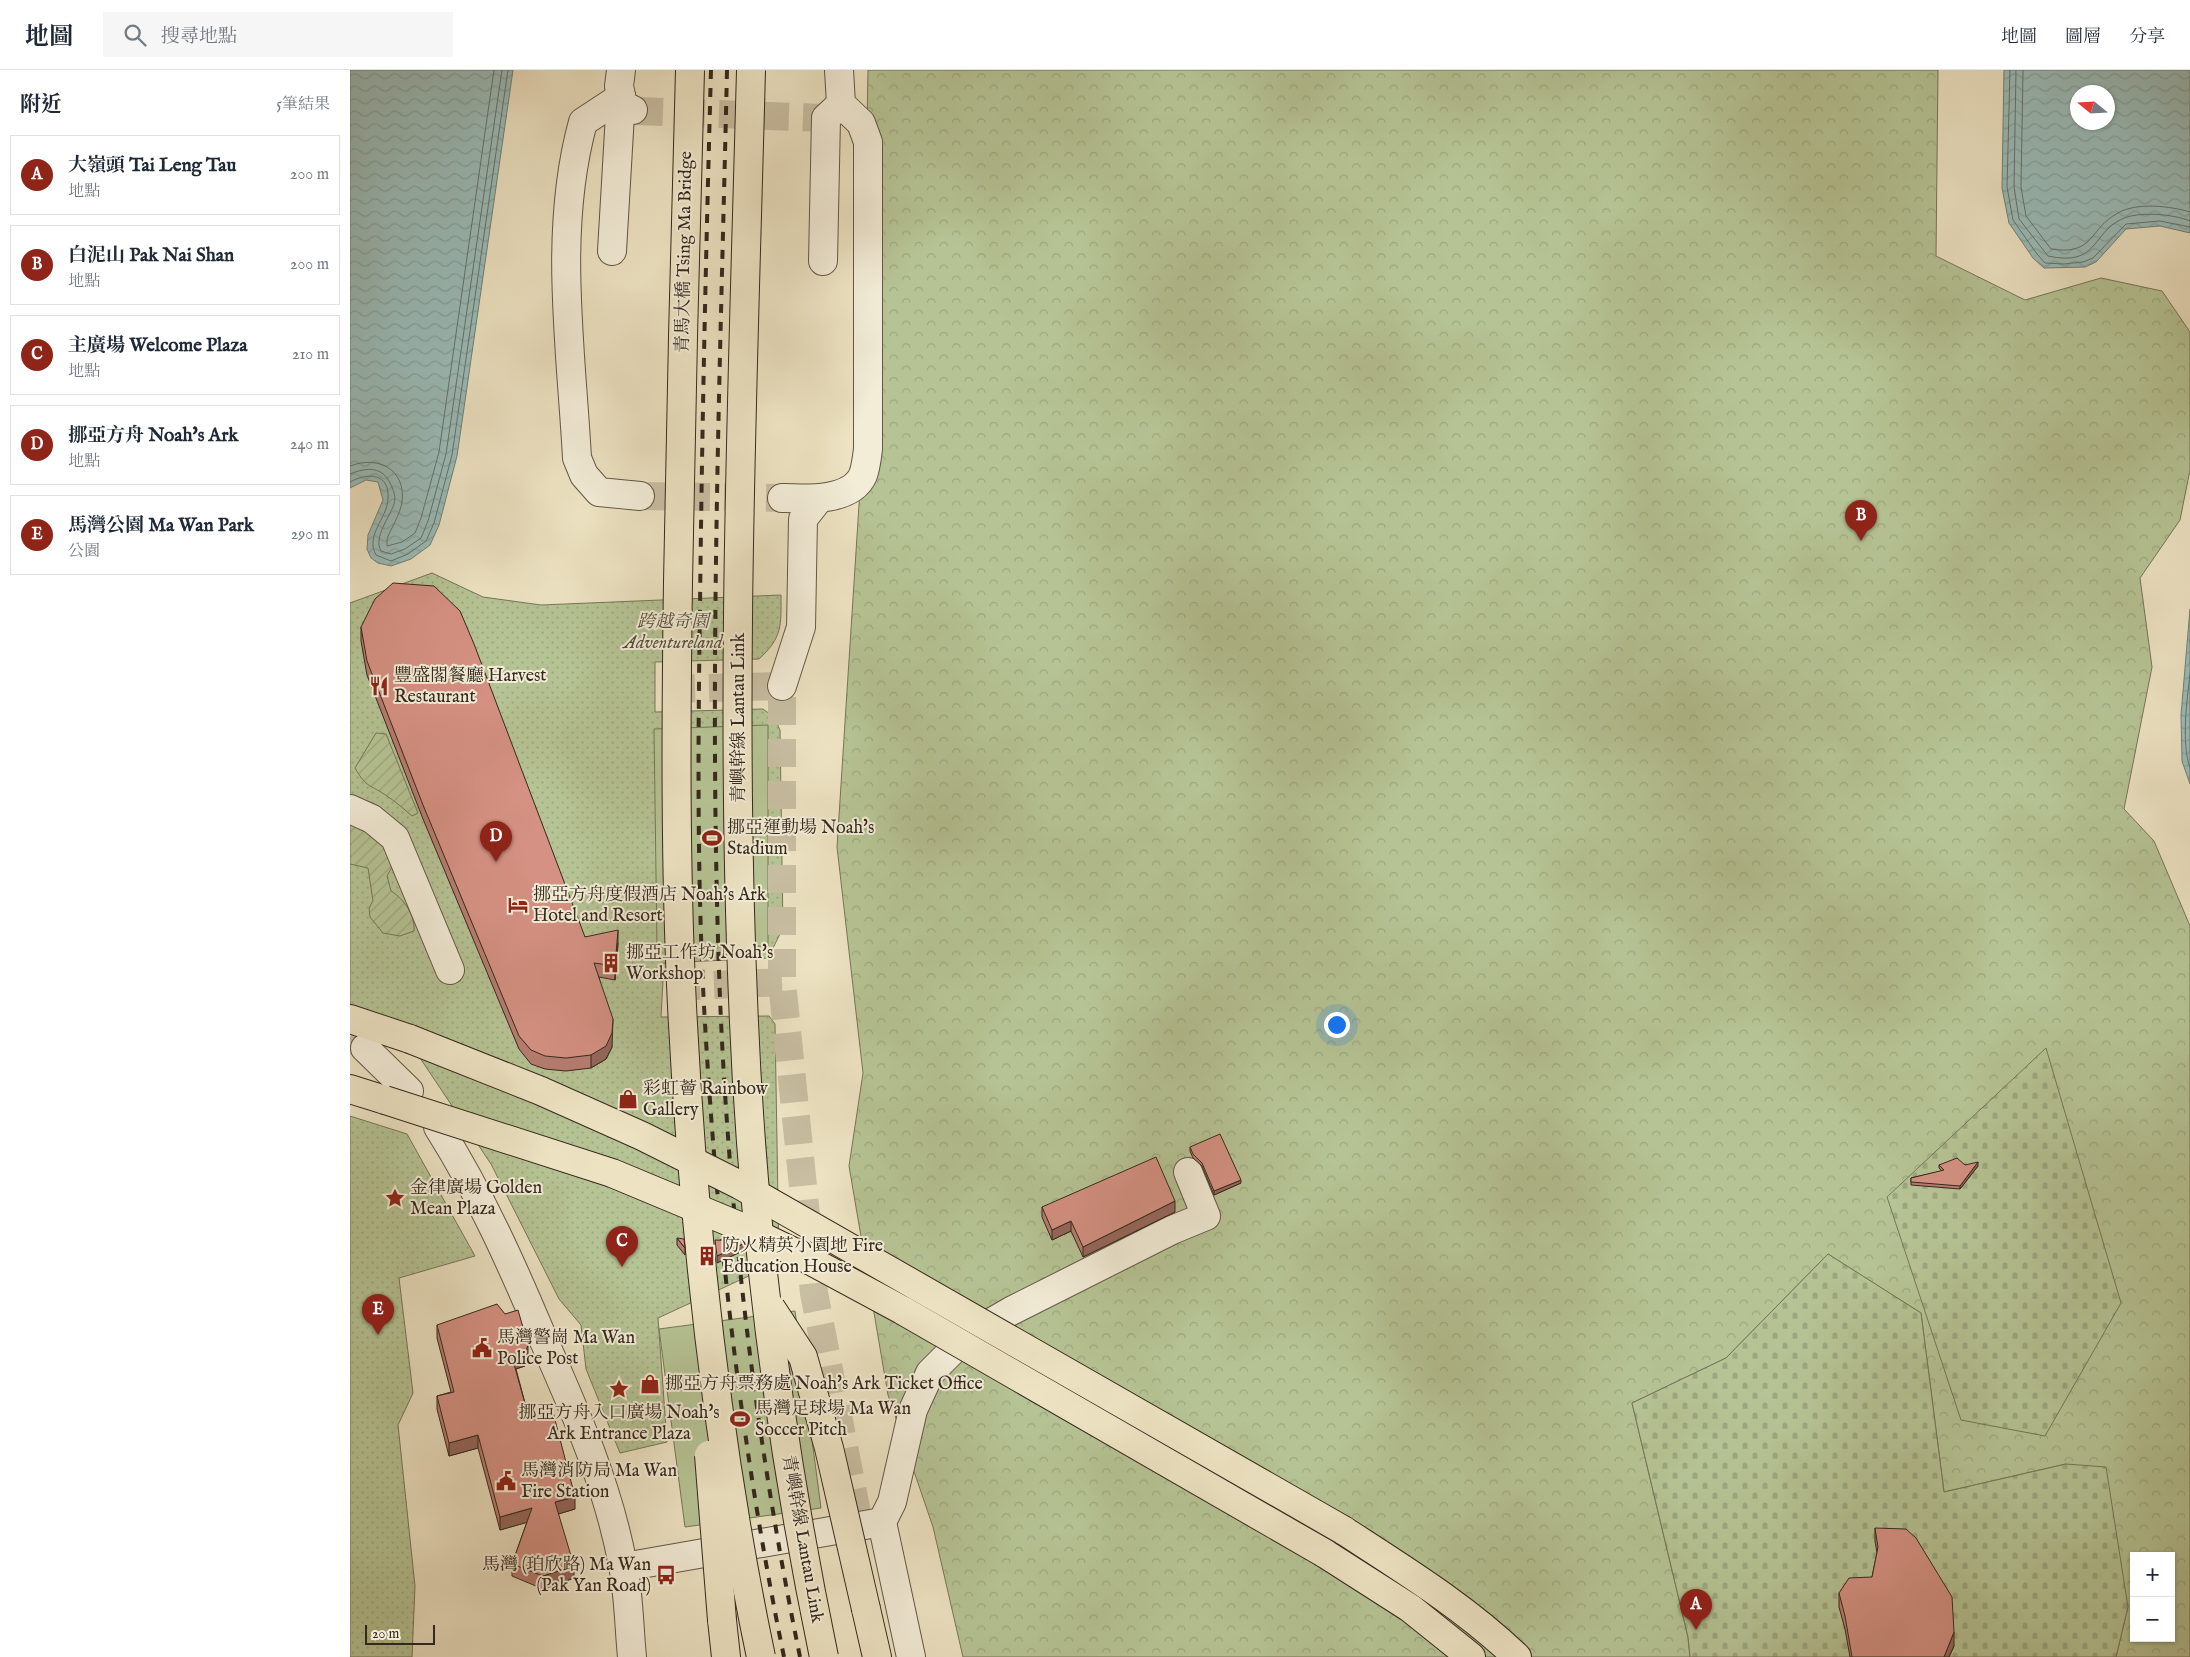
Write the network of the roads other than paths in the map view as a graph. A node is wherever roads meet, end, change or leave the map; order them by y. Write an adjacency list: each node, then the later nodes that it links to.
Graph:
1 (621, 70): 5 (street)
2 (690, 70): 22 (highway, 青馬大橋 Tsing Ma Bridge, bridge)
3 (750, 70): 21 (highway, 青嶼幹線 Lantau Link, bridge)
4 (839, 70): 6 (street)
5 (628, 104): 7 (street); 9 (street)
6 (841, 104): 8 (street); 11 (street)
7 (612, 251)
8 (823, 261)
9 (640, 496)
10 (782, 498): 11 (street)
11 (818, 500): 12 (street)
12 (782, 686)
13 (350, 809): 14 (street)
14 (450, 970)
15 (350, 1019): 32 (highway, bridge)
16 (365, 1048): 18 (street)
17 (350, 1089): 31 (highway, bridge)
18 (409, 1091)
19 (438, 1127): 24 (street)
20 (1188, 1172): 23 (street)
21 (768, 1302): 28 (highway, 青嶼幹線 Lantau Link, bridge); 29 (highway, bridge)
22 (707, 1310): 26 (highway, bridge); 27 (highway, bridge)
23 (882, 1522): 24 (street); 30 (street)
24 (624, 1567): 25 (street)
25 (632, 1657)
26 (726, 1657)
27 (761, 1657)
28 (824, 1657)
29 (877, 1657)
30 (911, 1657)
31 (1471, 1657)
32 (1517, 1657)

